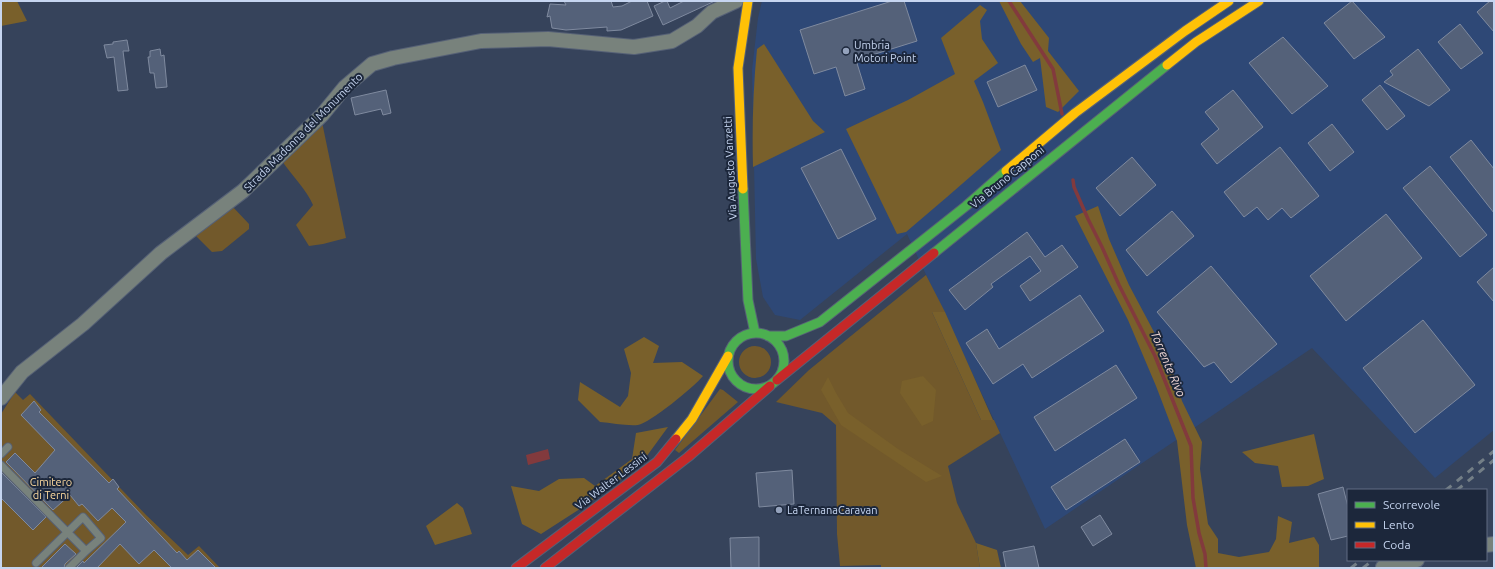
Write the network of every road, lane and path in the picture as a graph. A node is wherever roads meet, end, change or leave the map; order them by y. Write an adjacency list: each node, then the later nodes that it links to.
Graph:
1 (736, 1): 9 (street, Strada Madonna del Monumento)
2 (748, 1): 5 (main road, Via Augusto Vanzetti)
3 (1229, 1): 6 (main road, Via Bruno Capponi)
4 (1259, 1): 8 (main road, Via Bruno Capponi)
5 (755, 333): 6 (main road); 7 (main road)
6 (768, 336): 8 (main road)
7 (728, 356): 8 (main road); 19 (main road, Via Walter Lessini)
8 (773, 383): 20 (main road)
9 (1, 398)
10 (8, 447): 11 (lane)
11 (1, 454)
12 (1, 465): 13 (lane)
13 (67, 533): 14 (lane); 14 (lane); 16 (lane)
14 (86, 551): 18 (lane)
15 (1412, 561): 17 (street)
16 (36, 562)
17 (1383, 567)
18 (69, 568)
19 (516, 568)
20 (545, 568)

